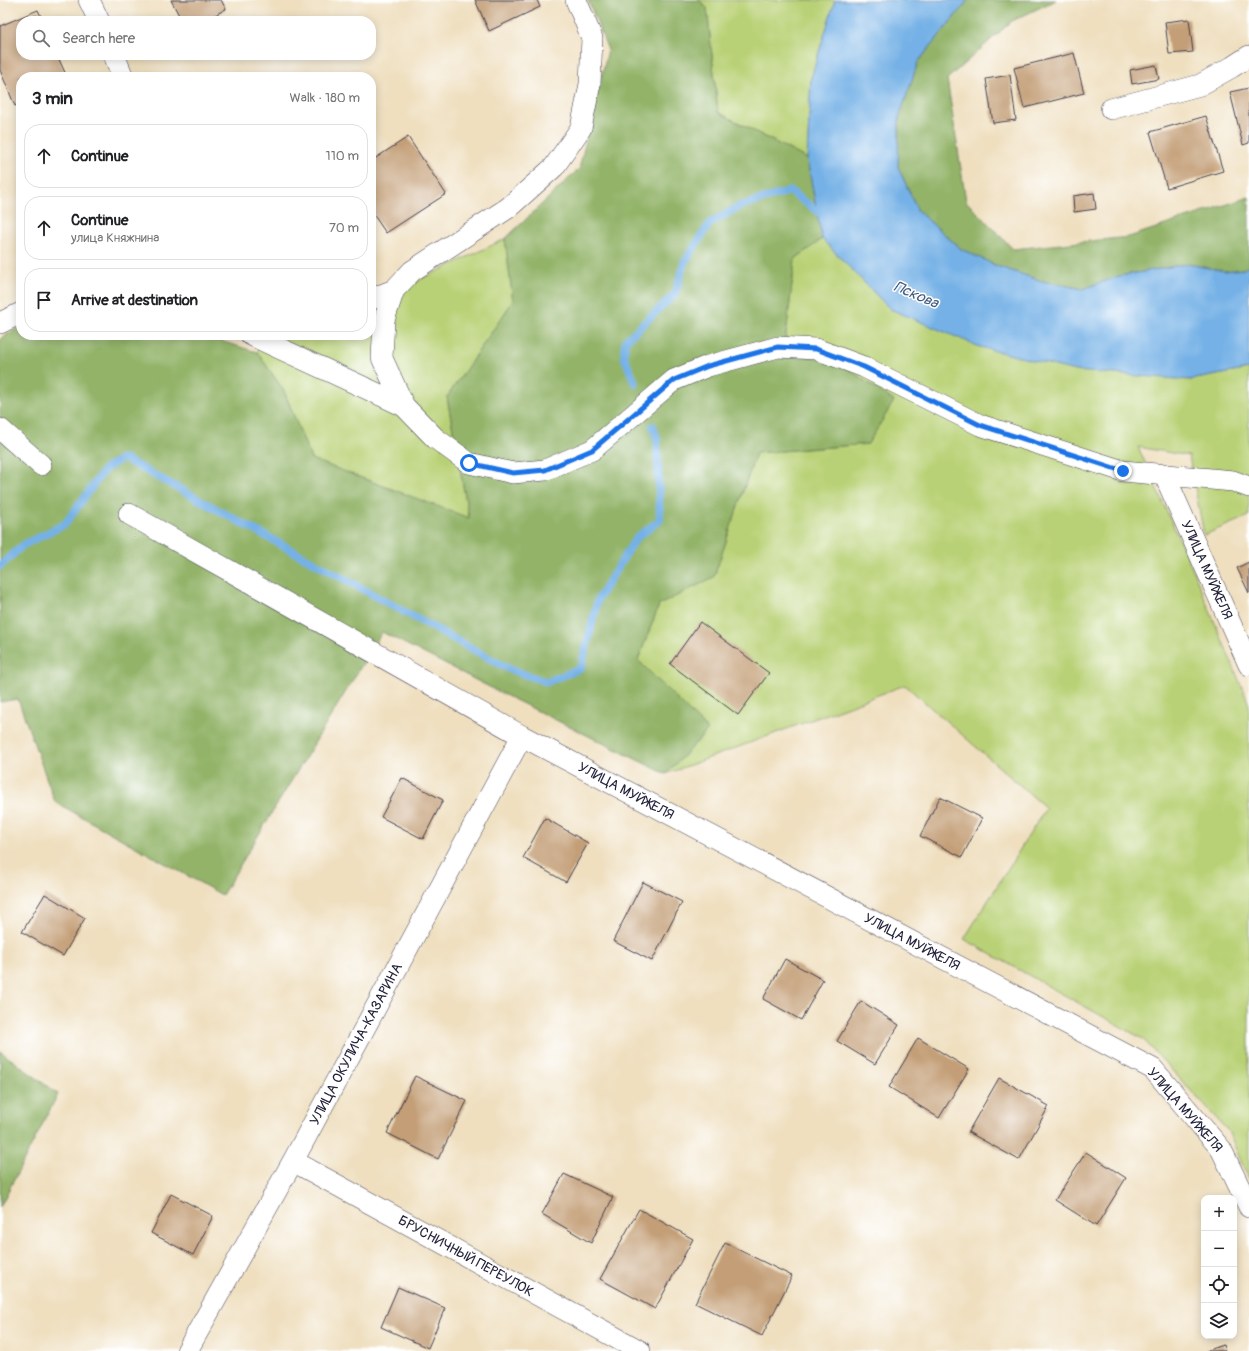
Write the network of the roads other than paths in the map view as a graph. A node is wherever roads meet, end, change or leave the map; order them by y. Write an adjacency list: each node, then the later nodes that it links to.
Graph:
1 (89, 0): 3 (street)
2 (576, 0): 8 (street)
3 (96, 16)
4 (1249, 56): 7 (street)
5 (116, 60): 6 (street)
6 (121, 72)
7 (1111, 109)
8 (394, 290): 9 (street); 13 (street)
9 (376, 297)
10 (16, 315): 11 (street)
11 (0, 323)
12 (262, 340): 13 (street)
13 (404, 406): 16 (street)
14 (0, 429): 15 (street)
15 (41, 465)
16 (1164, 474): 17 (street); 19 (street, УЛИЦА МУЙЖЕЛЯ)
17 (1249, 487)
18 (129, 514): 20 (street, УЛИЦА МУЙЖЕЛЯ)
19 (1249, 665)
20 (522, 736): 21 (street, УЛИЦА ОКУЛИЧА-КАЗАРИНА); 22 (street, УЛИЦА МУЙЖЕЛЯ)
21 (293, 1161): 23 (street, УЛИЦА ОКУЛИЧА-КАЗАРИНА); 24 (street, БРУСНИЧНЫЙ ПЕРЕУЛОК)
22 (1249, 1207)
23 (186, 1351)
24 (640, 1351)

